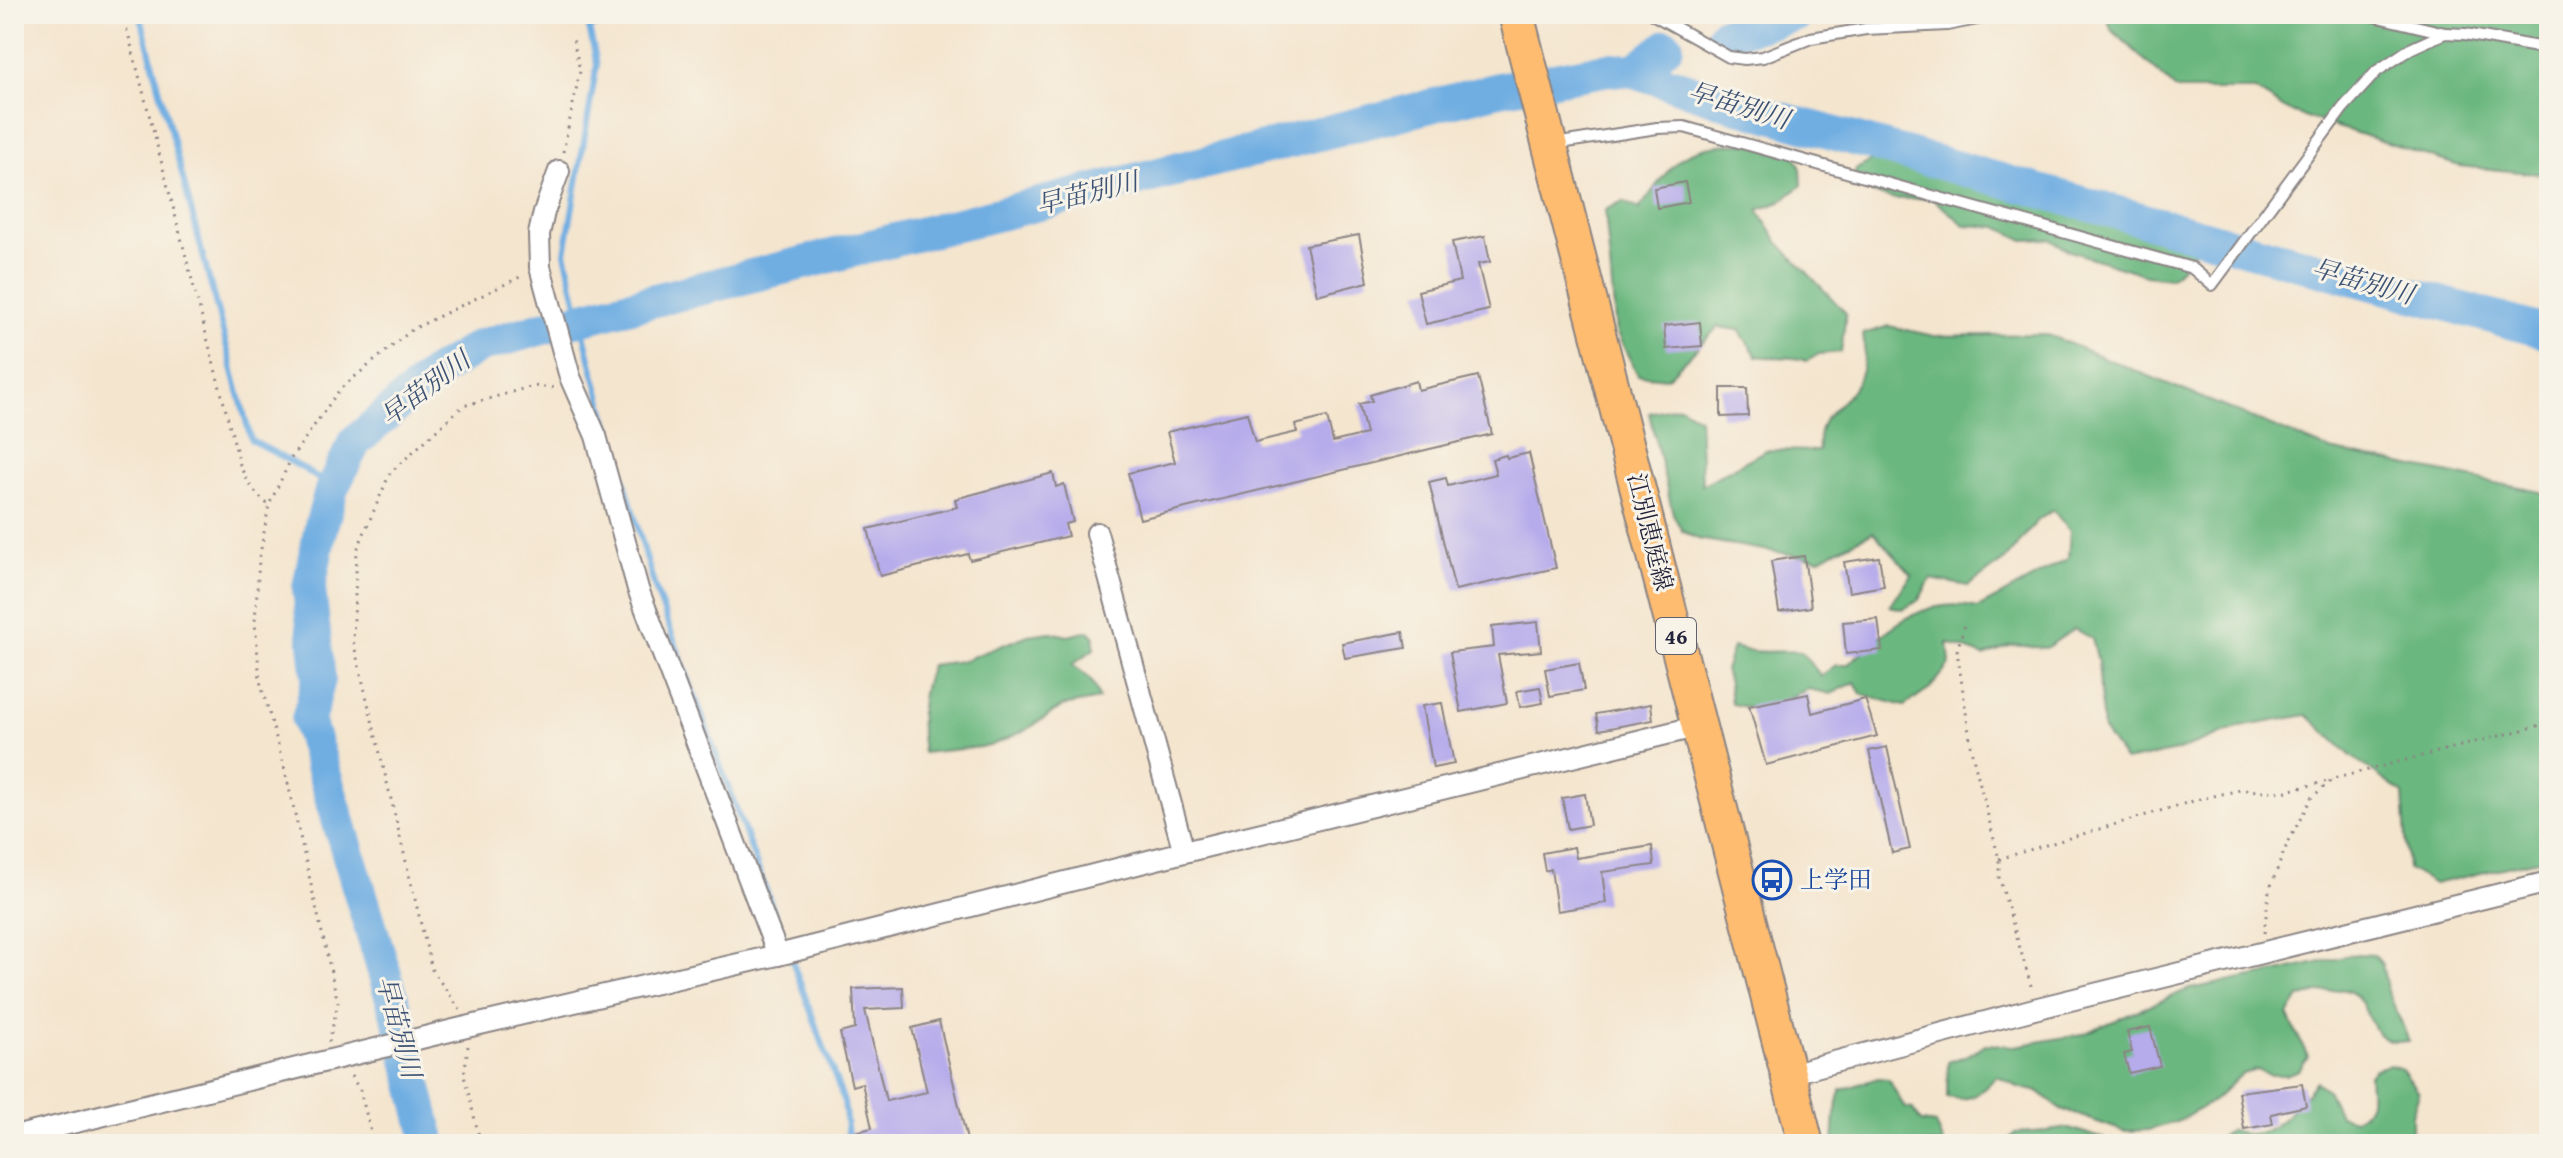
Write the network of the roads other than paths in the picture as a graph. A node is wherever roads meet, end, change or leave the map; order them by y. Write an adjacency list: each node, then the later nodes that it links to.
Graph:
1 (1652, 14): 2 (lane)
2 (2003, 14)
3 (2365, 14): 5 (lane)
4 (1522, 20): 7 (main road, 江別恵庭線 / 46)
5 (2445, 33): 6 (lane); 7 (lane)
6 (2549, 49)
7 (1548, 136): 10 (main road, 江別恵庭線 / 46)
8 (559, 171): 13 (street)
9 (1097, 533): 11 (street)
10 (1699, 726): 11 (street); 14 (main road, 江別恵庭線 / 46)
11 (1184, 852): 13 (street)
12 (2549, 882): 14 (street)
13 (786, 953): 15 (street)
14 (1789, 1074): 16 (main road, 江別恵庭線 / 46)
15 (14, 1137)
16 (1806, 1144)

